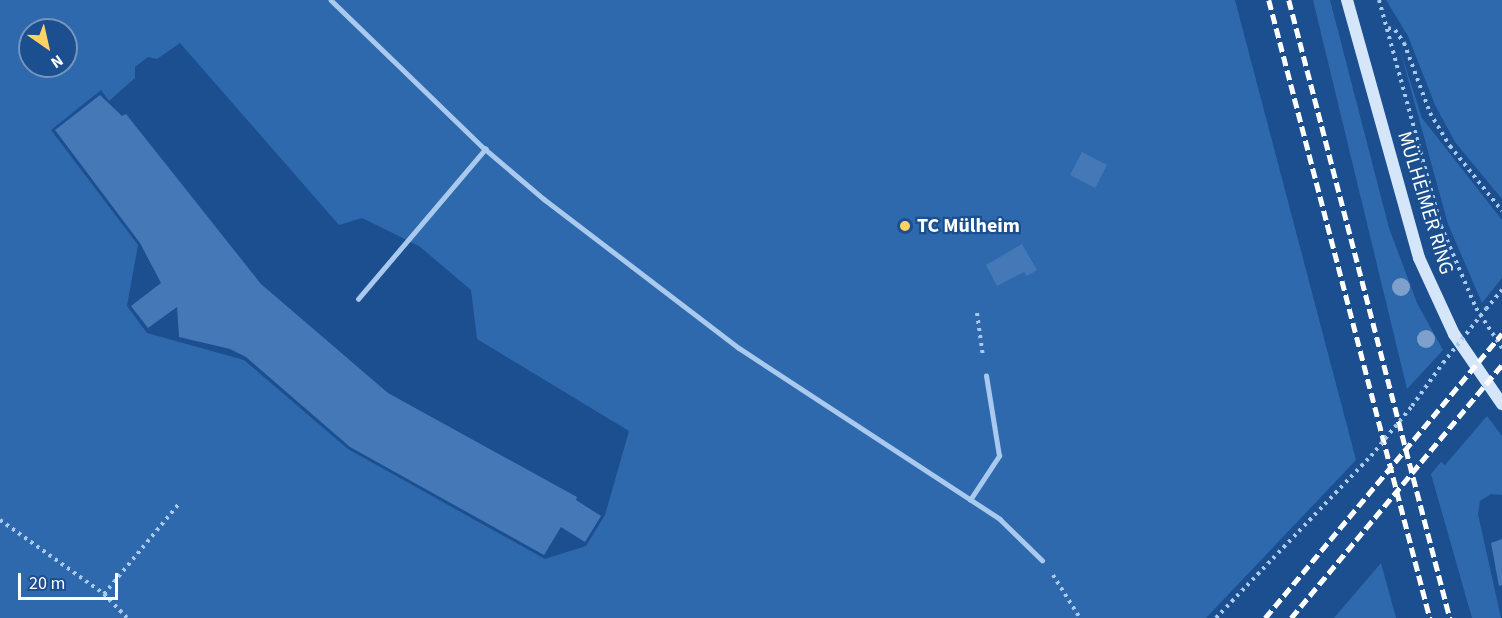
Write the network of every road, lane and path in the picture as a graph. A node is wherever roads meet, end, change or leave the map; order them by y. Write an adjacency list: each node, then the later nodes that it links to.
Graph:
1 (331, 0): 5 (lane)
2 (1347, 0): 12 (street, MÜLHEIMER RING)
3 (1379, 0): 4 (path)
4 (1387, 28): 6 (path); 10 (path)
5 (485, 149): 8 (lane); 13 (lane)
6 (1502, 211)
7 (1502, 290): 20 (path, bridge)
8 (358, 299)
9 (976, 313): 11 (path)
10 (1502, 348)
11 (987, 376): 13 (lane)
12 (1501, 403)
13 (970, 500): 16 (lane)
14 (178, 505): 17 (path)
15 (0, 520): 17 (path)
16 (1042, 560): 19 (path)
17 (104, 594): 18 (path)
18 (127, 618)
19 (1080, 618)
20 (1216, 618)

